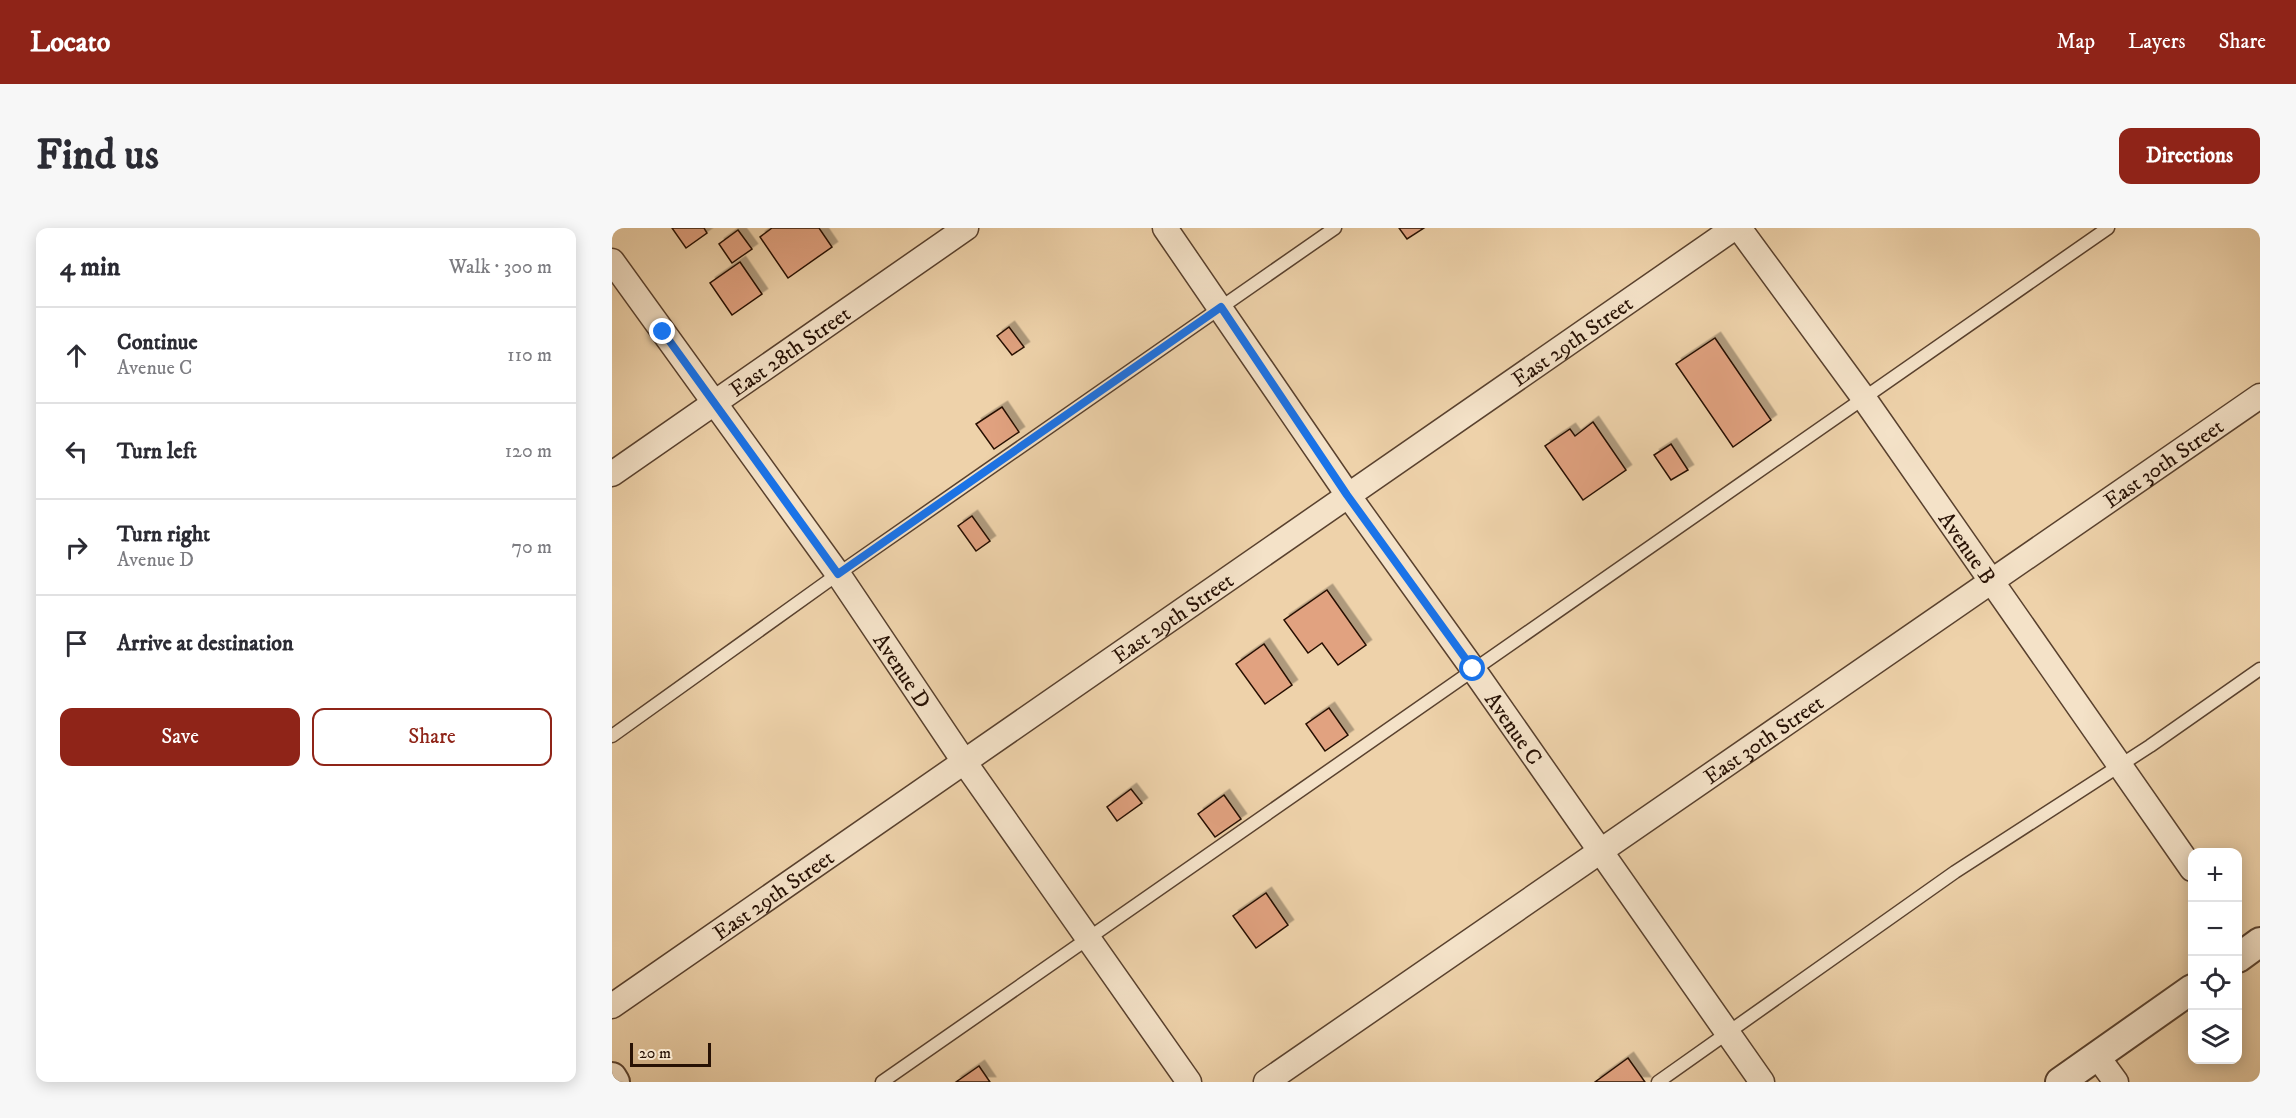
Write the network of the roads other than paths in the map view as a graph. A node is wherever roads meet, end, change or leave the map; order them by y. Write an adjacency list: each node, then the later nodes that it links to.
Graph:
1 (966, 228): 11 (street, East 28th Street)
2 (1165, 228): 8 (street, Avenue C)
3 (1335, 228): 8 (lane)
4 (1734, 228): 13 (street, East 29th Street)
5 (1739, 228): 10 (street, Avenue B)
6 (2108, 228): 10 (lane)
7 (612, 261): 11 (street, Avenue D)
8 (1221, 307): 13 (street, Avenue C); 14 (lane)
9 (2260, 396): 15 (street, East 30th Street)
10 (1863, 397): 15 (street, Avenue B); 16 (lane)
11 (714, 404): 12 (street, East 28th Street); 14 (street, Avenue D)
12 (612, 474)
13 (1347, 495): 16 (street, Avenue C); 19 (street, East 29th Street)
14 (838, 574): 18 (lane); 19 (street, Avenue D)
15 (1993, 582): 20 (street, Avenue B); 21 (street, East 30th Street)
16 (1473, 669): 21 (street, Avenue C); 23 (lane)
17 (2260, 669): 20 (lane)
18 (612, 736)
19 (965, 763): 23 (street, Avenue D); 25 (street, East 29th Street)
20 (2120, 765): 22 (street, Avenue B); 26 (lane)
21 (1601, 852): 26 (street, Avenue C); 32 (street, East 30th Street)
22 (2188, 862)
23 (1089, 937): 30 (lane); 31 (street, Avenue D)
24 (2188, 992): 27 (street)
25 (612, 1006)
26 (1728, 1033): 33 (lane); 34 (street, Avenue C)
27 (2097, 1056): 35 (street); 36 (street)
28 (612, 1077): 29 (street)
29 (615, 1082)
30 (882, 1082)
31 (1189, 1082)
32 (1266, 1082)
33 (1658, 1082)
34 (1762, 1082)
35 (2060, 1082)
36 (2116, 1082)

